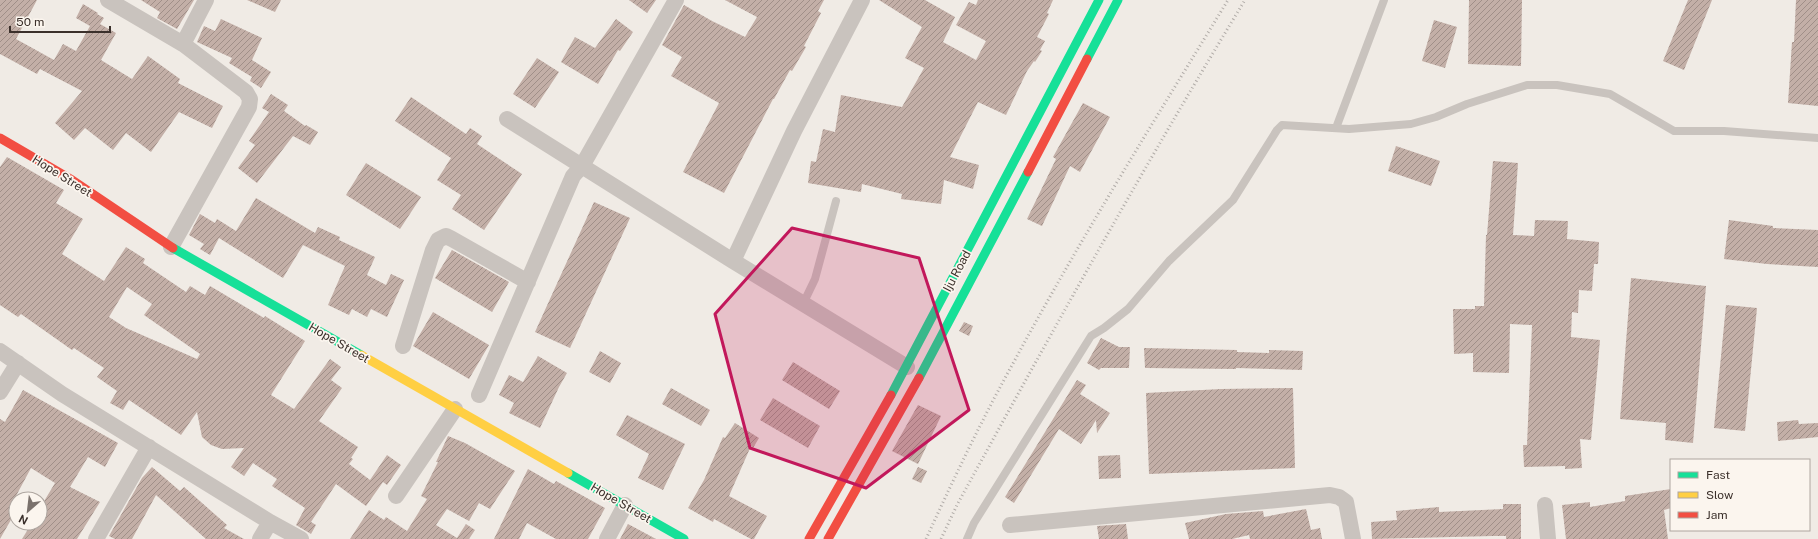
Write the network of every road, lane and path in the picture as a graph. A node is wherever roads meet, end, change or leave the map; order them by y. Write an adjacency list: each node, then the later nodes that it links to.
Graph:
1 (108, 0): 8 (street)
2 (206, 0): 8 (street)
3 (676, 0): 13 (street)
4 (862, 0): 16 (street)
5 (1099, 0): 22 (main road, Iju Road)
6 (1118, 0): 38 (main road, Iju Road)
7 (1384, 0): 10 (lane)
8 (183, 44): 15 (street)
9 (507, 119): 13 (street)
10 (1336, 128): 12 (lane); 39 (lane)
11 (0, 138): 15 (main road, Hope Street)
12 (1818, 138)
13 (582, 166): 16 (street); 17 (street)
14 (836, 201): 18 (lane)
15 (171, 247): 25 (main road, Hope Street)
16 (733, 261): 18 (street)
17 (528, 282): 19 (street); 24 (street)
18 (803, 304): 22 (street)
19 (403, 346)
20 (0, 351): 21 (street)
21 (18, 363): 23 (street); 26 (street)
22 (907, 367): 37 (main road, Iju Road)
23 (0, 392)
24 (479, 395)
25 (455, 409): 27 (street); 28 (main road, Hope Street)
26 (149, 448): 30 (street); 32 (street)
27 (396, 496)
28 (625, 505): 35 (street); 36 (main road, Hope Street)
29 (1545, 505): 41 (street)
30 (270, 522): 33 (street); 34 (street)
31 (1010, 524): 40 (street)
32 (96, 539)
33 (260, 539)
34 (301, 539)
35 (607, 539)
36 (684, 539)
37 (809, 539)
38 (828, 539)
39 (967, 539)
40 (1353, 539)
41 (1548, 539)

